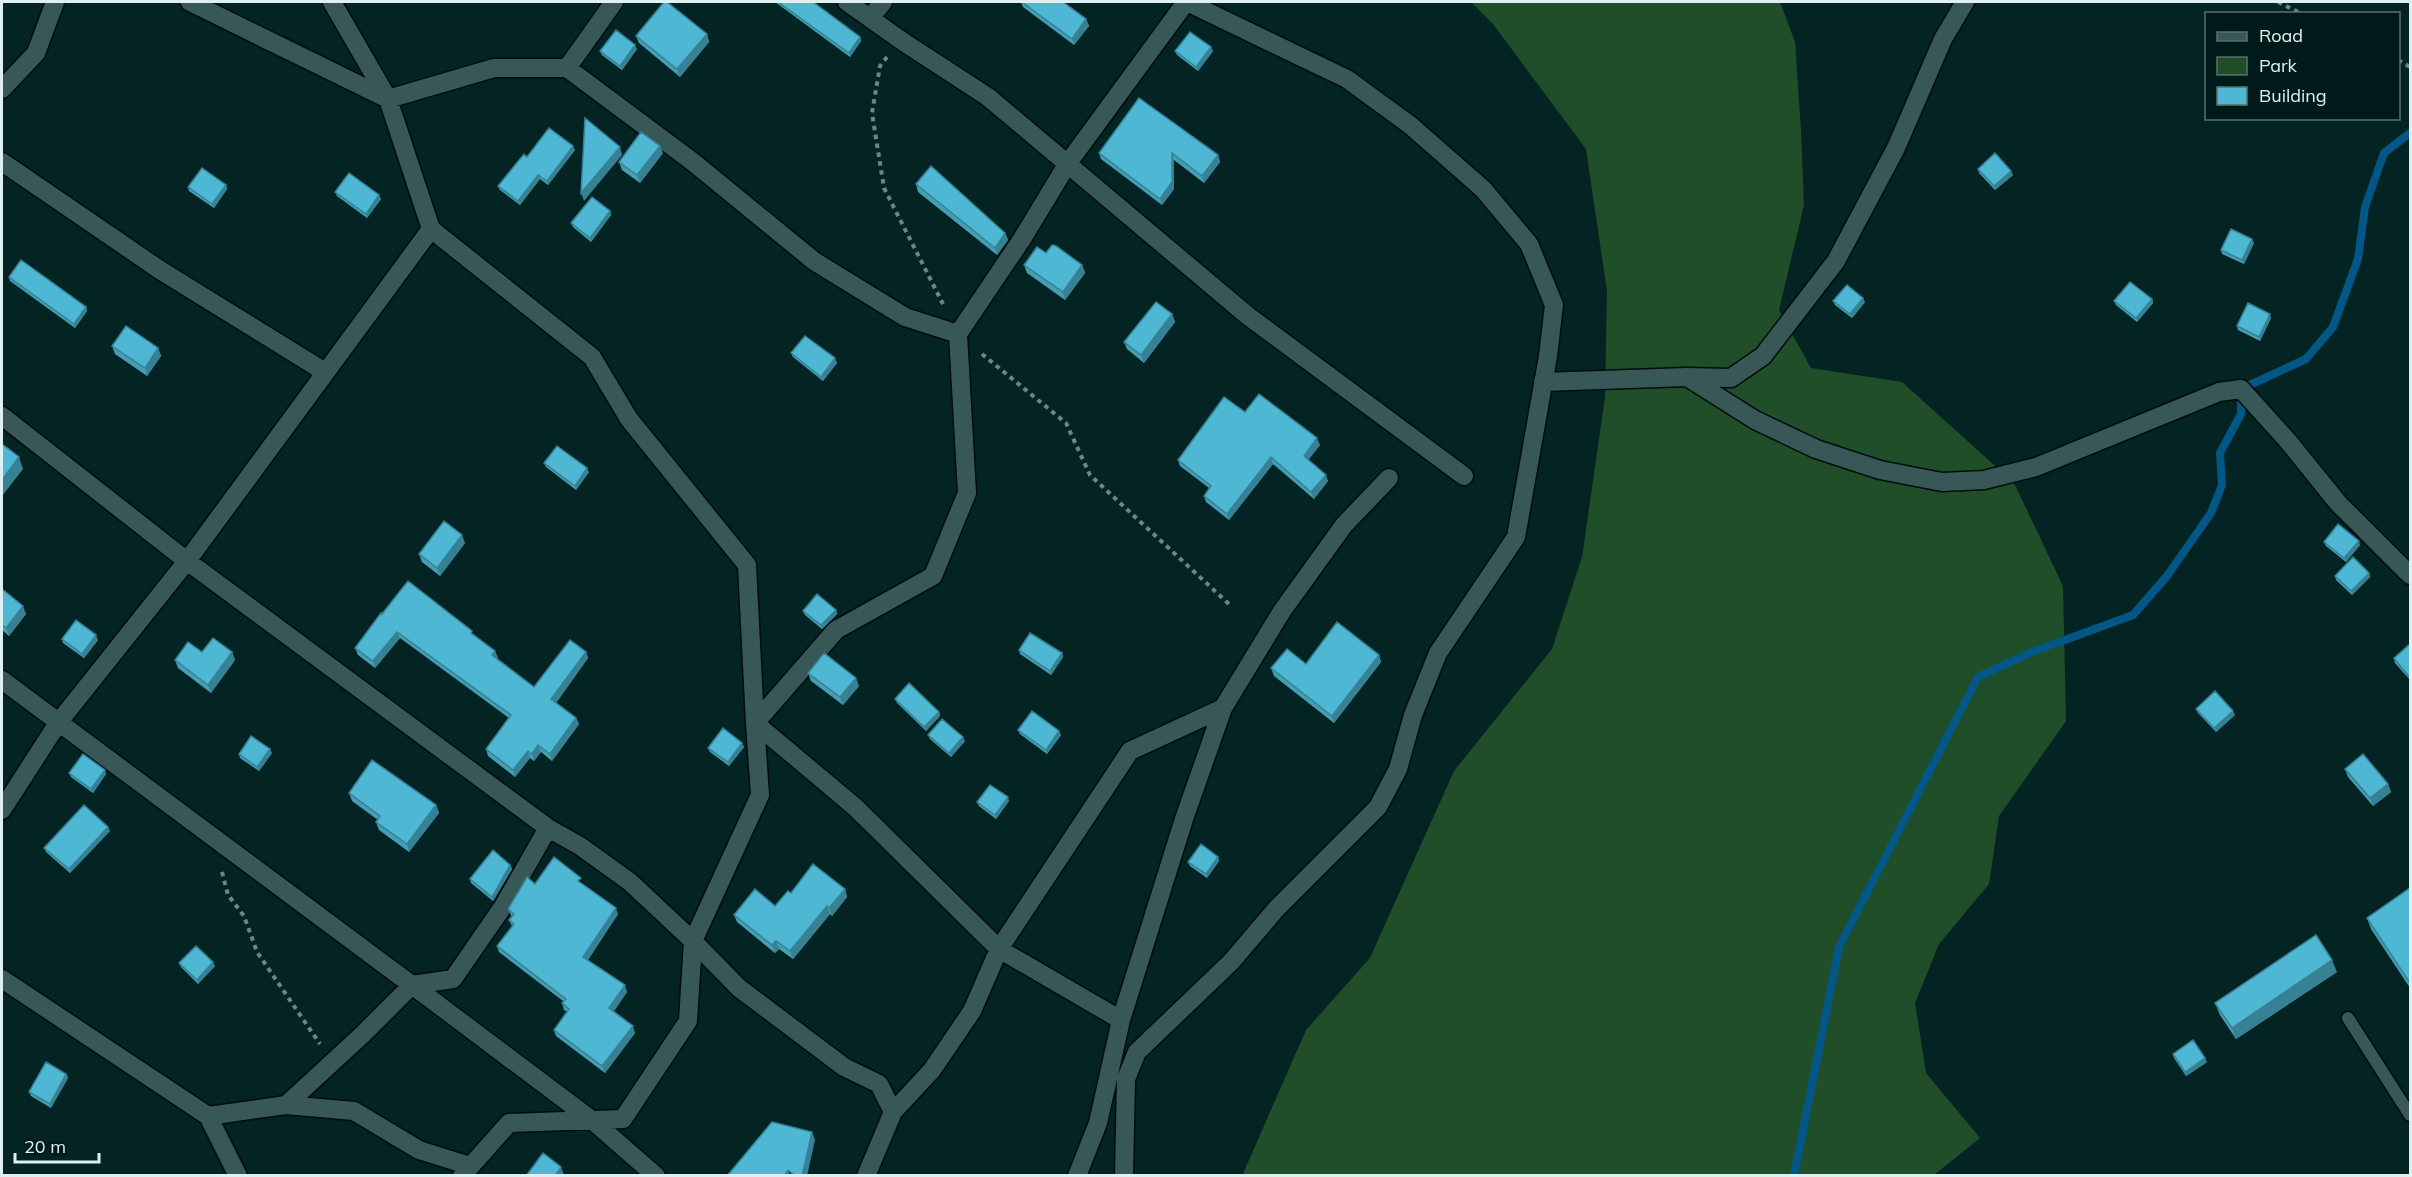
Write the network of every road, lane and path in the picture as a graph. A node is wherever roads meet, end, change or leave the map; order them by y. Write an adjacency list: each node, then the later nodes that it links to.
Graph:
1 (55, 2): 14 (street)
2 (190, 2): 15 (street)
3 (332, 2): 15 (street)
4 (614, 2): 13 (street)
5 (847, 2): 11 (street)
6 (883, 2): 11 (street)
7 (1187, 2): 17 (street); 22 (street)
8 (1965, 2): 21 (street)
9 (2278, 2): 10 (path)
10 (2298, 12)
11 (870, 18): 12 (street)
12 (902, 41): 17 (street); 19 (path)
13 (567, 68): 15 (street); 19 (street)
14 (2, 89)
15 (388, 99): 18 (street)
16 (2, 162): 20 (street)
17 (1068, 163): 19 (street); 24 (street)
18 (431, 229): 20 (street); 32 (street)
19 (958, 334): 28 (path); 32 (street)
20 (325, 372): 26 (street)
21 (1688, 377): 22 (street); 27 (street)
22 (1543, 382): 53 (street)
23 (2, 416): 26 (street)
24 (1464, 476)
25 (1389, 478): 30 (street)
26 (187, 561): 31 (street); 34 (street)
27 (2410, 575)
28 (1230, 605)
29 (2, 680): 31 (street)
30 (1223, 708): 37 (street); 41 (street)
31 (58, 723): 33 (street); 35 (street)
32 (755, 723): 36 (street); 37 (street)
33 (2, 810)
34 (548, 828): 36 (street); 39 (street)
35 (212, 837): 39 (street); 42 (path)
36 (693, 941): 44 (street); 47 (street)
37 (999, 949): 41 (street); 44 (street)
38 (2, 979): 46 (street)
39 (412, 985): 42 (street); 47 (street)
40 (2348, 1018): 45 (lane)
41 (1121, 1020): 52 (street)
42 (333, 1062): 43 (street)
43 (286, 1105): 46 (street); 48 (street)
44 (893, 1112): 51 (street)
45 (2410, 1115)
46 (208, 1116): 49 (street)
47 (593, 1121): 48 (street); 50 (street)
48 (466, 1171)
49 (238, 1176)
50 (656, 1176)
51 (866, 1176)
52 (1077, 1176)
53 (1124, 1176)

